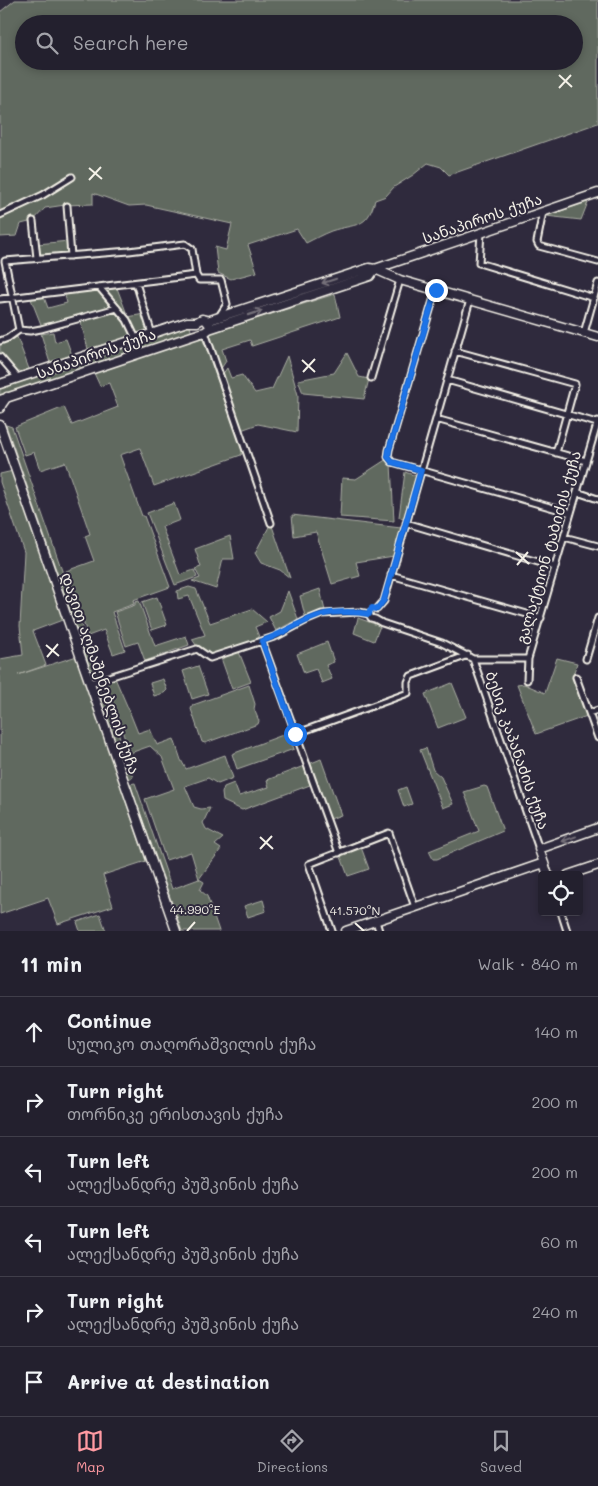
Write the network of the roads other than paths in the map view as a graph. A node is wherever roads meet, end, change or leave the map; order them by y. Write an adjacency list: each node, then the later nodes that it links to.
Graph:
1 (72, 177): 5 (street)
2 (598, 193): 4 (main road, სანაპიროს ქუჩა)
3 (67, 206): 8 (street)
4 (543, 212): 7 (main road, სანაპიროს ქუჩა); 11 (street)
5 (0, 215)
6 (33, 221): 9 (street)
7 (481, 233): 12 (main road, სანაპიროს ქუჩა); 20 (street)
8 (71, 256): 9 (street); 13 (street)
9 (37, 258): 10 (street)
10 (2, 261): 19 (street)
11 (598, 262)
12 (375, 269): 14 (main road); 24 (main road, სანაპიროს ქუჩა, one-way to 24); 25 (main road, სანაპიროს ქუჩა, one-way to 12)
13 (196, 275): 15 (street); 24 (street)
14 (400, 280): 18 (main road); 35 (street)
15 (136, 283): 17 (street); 28 (street)
16 (598, 283): 20 (street)
17 (99, 287): 19 (street); 23 (street)
18 (436, 290): 22 (main road); 46 (street)
19 (13, 297): 21 (street); 26 (street)
20 (594, 298): 27 (street)
21 (0, 299)
22 (470, 300): 27 (main road); 32 (street)
23 (117, 308): 26 (street); 30 (street)
24 (218, 318): 25 (main road, სანაპიროს ქუჩა)
25 (206, 329): 28 (main road, სანაპიროს ქუჩა); 38 (main road, სანაპიროს ქუჩა); 50 (street)
26 (19, 330): 31 (street)
27 (584, 333): 29 (main road)
28 (152, 334): 30 (main road, სანაპიროს ქუჩა)
29 (598, 337)
30 (136, 339): 34 (main road, სანაპიროს ქუჩა)
31 (0, 341)
32 (455, 351): 36 (street); 40 (street)
33 (0, 358): 34 (street)
34 (18, 378): 37 (main road, სანაპიროს ქუჩა)
35 (372, 378)
36 (447, 380): 40 (street); 41 (street)
37 (0, 384)
38 (4, 399): 39 (main road)
39 (0, 408)
40 (567, 414): 42 (street); 44 (street)
41 (436, 419): 44 (street); 46 (street)
42 (598, 422): 45 (street, გალაქტიონ ტაბიძის ქუჩა)
43 (0, 425): 68 (main road, დავით აღმაშენებლის ქუჩა)
44 (556, 453): 45 (street)
45 (586, 461): 47 (street, გალაქტიონ ტაბიძის ქუჩა)
46 (421, 470): 49 (street); 51 (street)
47 (577, 492): 48 (street); 49 (street, გალაქტიონ ტაბიძის ქუჩა)
48 (598, 499)
49 (571, 513): 52 (street, გალაქტიონ ტაბიძის ქუჩა)
50 (271, 523)
51 (406, 523): 54 (street); 55 (street)
52 (564, 537): 53 (street); 54 (street, გალაქტიონ ტაბიძის ქუჩა)
53 (598, 546)
54 (555, 567): 59 (street, გალაქტიონ ტაბიძის ქუჩა)
55 (391, 575): 56 (street); 59 (street)
56 (377, 609): 57 (street); 58 (street)
57 (369, 614): 58 (street); 61 (street)
58 (375, 618): 62 (street)
59 (541, 618): 64 (street, გალაქტიონ ტაბიძის ქუჩა)
60 (598, 618): 65 (street)
61 (262, 641): 68 (street); 71 (street)
62 (468, 655): 63 (street); 71 (street)
63 (474, 659): 64 (street); 74 (street, ბესიკ კაპანაძის ქუჩა)
64 (528, 659): 67 (street, გალაქტიონ ტაბიძის ქუჩა)
65 (586, 659)
66 (576, 677): 70 (street)
67 (527, 680)
68 (90, 684): 83 (main road, დავით აღმაშენებლის ქუჩა)
69 (598, 710): 70 (street)
70 (589, 714): 72 (street)
71 (295, 734): 75 (street)
72 (598, 738)
73 (598, 828): 74 (main road, one-way to 74)
74 (539, 849): 76 (main road)
75 (339, 853): 80 (street); 84 (street)
76 (544, 863): 78 (main road); 80 (main road)
77 (598, 865): 79 (main road)
78 (547, 871)
79 (580, 871)
80 (415, 907): 82 (main road)
81 (562, 916): 87 (street)
82 (376, 921): 85 (main road); 86 (street)
83 (176, 931)
84 (332, 931)
85 (346, 931)
86 (379, 931)
87 (567, 931)

